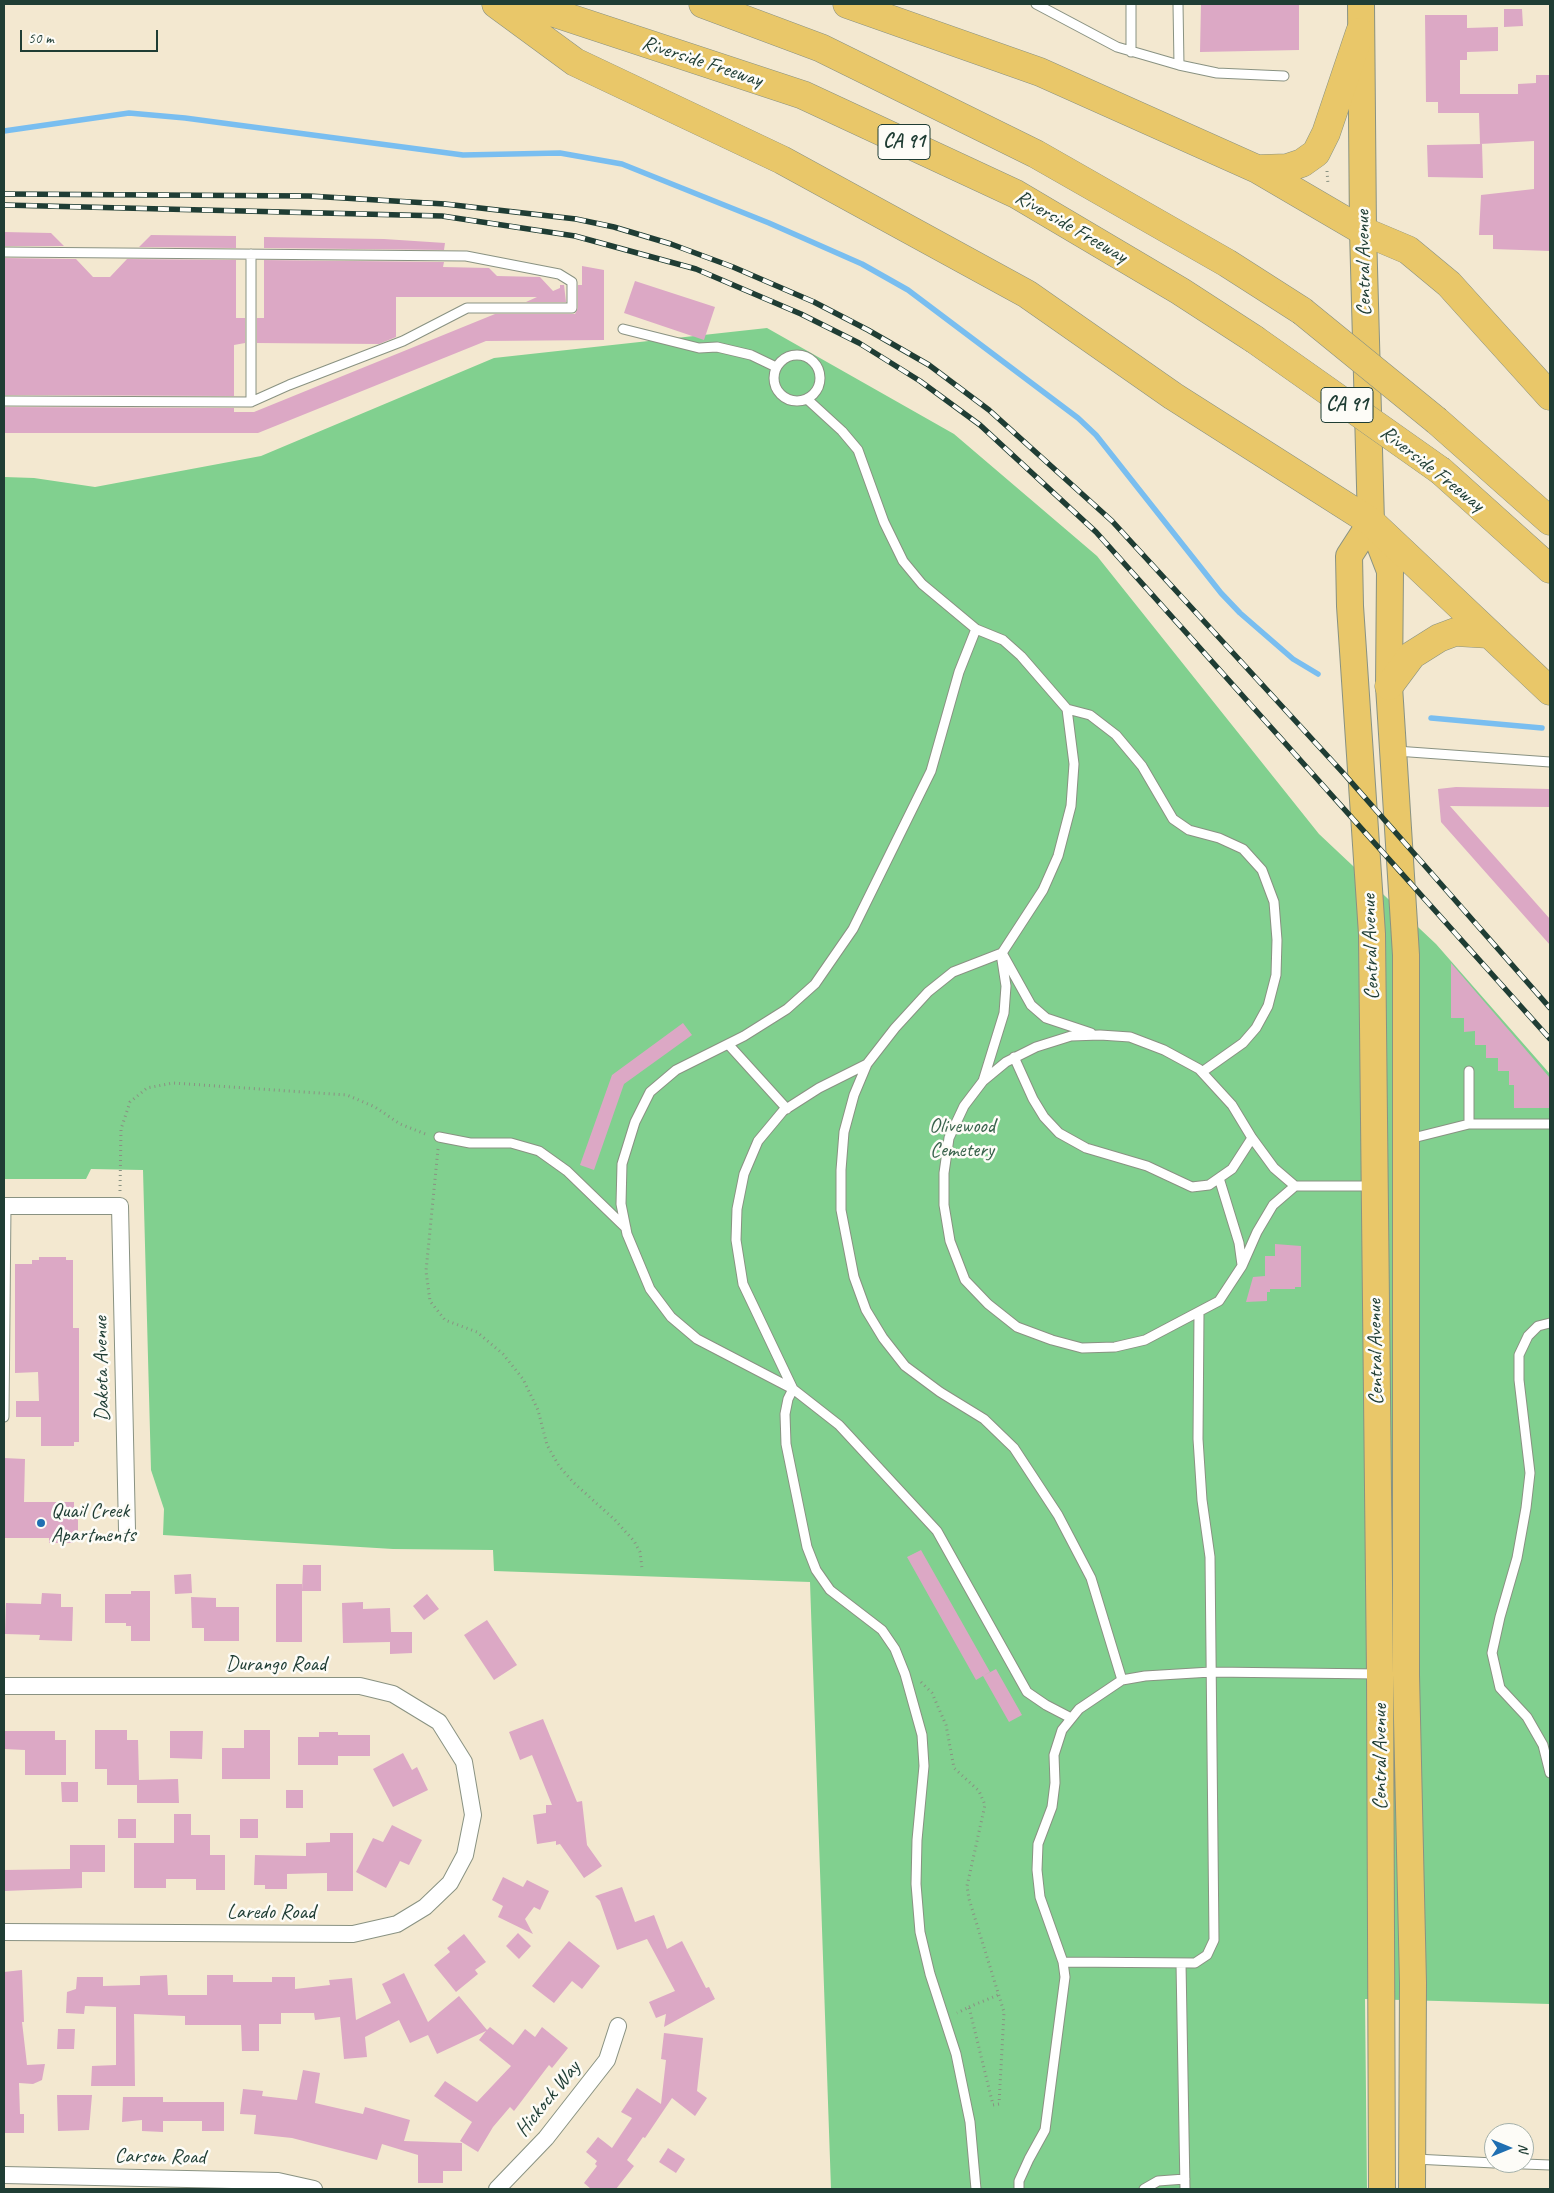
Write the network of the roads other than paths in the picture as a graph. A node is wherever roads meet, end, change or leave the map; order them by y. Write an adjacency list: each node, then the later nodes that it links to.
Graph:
1 (496, 4): 24 (highway)
2 (527, 4): 25 (highway, Riverside Freeway / CA 91, bridge)
3 (703, 4): 23 (highway, Riverside Freeway / CA 91, bridge)
4 (847, 4): 13 (highway)
5 (1036, 4): 10 (lane)
6 (1131, 4): 10 (lane)
7 (1178, 4): 11 (lane)
8 (1361, 4): 9 (main road, Central Avenue)
9 (1360, 32): 13 (highway); 14 (main road, Central Avenue)
10 (1132, 52): 11 (lane)
11 (1179, 65): 12 (lane)
12 (1284, 76)
13 (1257, 169): 14 (highway)
14 (1363, 231): 19 (highway); 24 (main road, Central Avenue)
15 (4, 252): 16 (lane)
16 (251, 254): 22 (lane); 22 (lane)
17 (622, 329): 18 (lane)
18 (776, 367): 20 (lane); 20 (lane)
19 (1550, 396)
20 (808, 399): 26 (lane)
21 (4, 401): 22 (lane)
22 (251, 402)
23 (1550, 521)
24 (1371, 522): 27 (highway); 28 (main road, Central Avenue); 49 (main road, Central Avenue)
25 (1550, 569)
26 (976, 628): 30 (lane); 35 (lane)
27 (1489, 634): 28 (highway); 29 (highway)
28 (1389, 686): 31 (main road, Central Avenue)
29 (1550, 691)
30 (1067, 709): 33 (lane); 39 (lane)
31 (1393, 751): 32 (lane); 46 (main road, Central Avenue)
32 (1550, 762)
33 (1002, 953): 34 (lane); 37 (lane); 40 (lane)
34 (1100, 1035): 36 (lane); 39 (lane)
35 (728, 1044): 41 (lane); 51 (lane)
36 (1014, 1058): 40 (lane); 47 (lane)
37 (867, 1064): 41 (lane); 60 (lane)
38 (1469, 1071): 42 (lane)
39 (1202, 1072): 45 (lane)
40 (983, 1081): 53 (lane)
41 (787, 1109): 55 (lane)
42 (1469, 1124): 43 (lane); 46 (lane)
43 (1550, 1124)
44 (439, 1137): 51 (lane)
45 (1252, 1138): 47 (lane); 48 (lane)
46 (1407, 1139): 59 (main road, Central Avenue)
47 (1219, 1178): 52 (lane)
48 (1295, 1186): 49 (lane); 52 (lane)
49 (1374, 1186): 59 (main road, Central Avenue)
50 (5, 1206): 56 (lane); 57 (street, Dakota Avenue)
51 (626, 1228): 55 (lane)
52 (1242, 1266): 53 (lane)
53 (1199, 1312): 58 (lane)
54 (1550, 1322): 63 (lane)
55 (793, 1389): 62 (lane); 77 (lane)
56 (4, 1417)
57 (127, 1530)
58 (1212, 1672): 59 (lane); 60 (lane); 67 (lane)
59 (1393, 1674): 69 (main road, Central Avenue); 81 (main road, Central Avenue)
60 (1122, 1680): 62 (lane)
61 (4, 1686): 64 (street, Durango Road)
62 (1071, 1718): 66 (lane)
63 (1550, 1773)
64 (473, 1815): 65 (street, Laredo Road)
65 (4, 1932)
66 (1063, 1962): 67 (lane); 78 (lane)
67 (1181, 1963): 74 (lane)
68 (618, 2026): 76 (street, Hickock Way)
69 (1412, 2159): 70 (lane); 82 (main road, Central Avenue)
70 (1484, 2162)
71 (1534, 2164): 72 (lane)
72 (1550, 2165)
73 (4, 2175): 75 (street, Carson Road)
74 (1185, 2179): 79 (lane); 80 (lane)
75 (314, 2189)
76 (497, 2189)
77 (976, 2189)
78 (1019, 2189)
79 (1144, 2189)
80 (1185, 2189)
81 (1382, 2189)
82 (1412, 2189)

